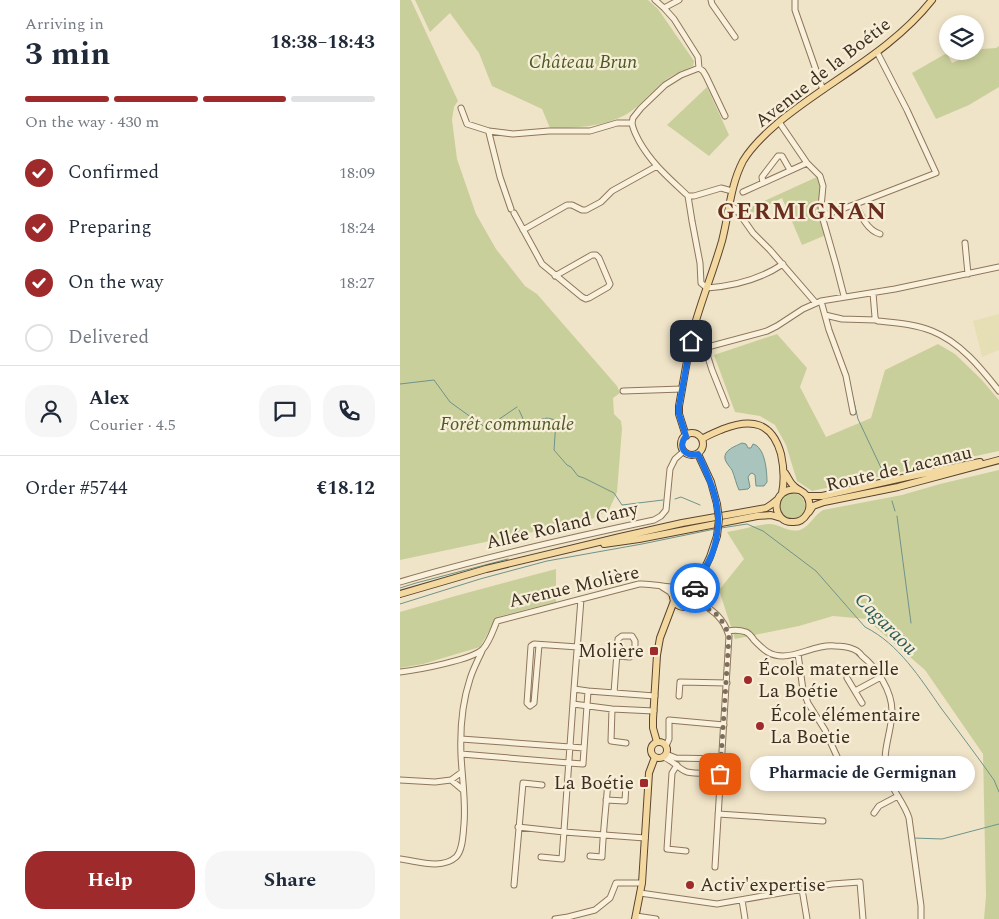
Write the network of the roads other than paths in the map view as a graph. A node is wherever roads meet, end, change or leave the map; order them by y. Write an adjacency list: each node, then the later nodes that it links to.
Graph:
1 (655, 0): 6 (street)
2 (679, 0): 6 (street)
3 (711, 0): 7 (street)
4 (794, 0): 10 (street)
5 (932, 0): 8 (main road, Avenue de la Boétie)
6 (664, 8): 9 (street)
7 (735, 36)
8 (877, 52): 10 (main road, Avenue de la Boétie); 23 (street)
9 (699, 68): 12 (street); 14 (street)
10 (823, 90): 13 (main road, Avenue de la Boétie)
11 (460, 108): 15 (street)
12 (725, 116)
13 (779, 122): 16 (street); 20 (main road, Avenue de la Boétie)
14 (632, 123): 15 (street); 17 (street)
15 (489, 130): 26 (street)
16 (807, 163): 18 (street); 25 (street)
17 (657, 166): 22 (street); 26 (street)
18 (790, 170): 19 (street); 19 (street)
19 (763, 183): 21 (street)
20 (732, 190): 22 (street); 24 (main road, Avenue de la Boétie)
21 (743, 192)
22 (688, 196): 33 (street)
23 (856, 204): 25 (street); 27 (street)
24 (729, 205): 29 (street); 33 (main road, Avenue de la Boétie)
25 (822, 216): 35 (street)
26 (523, 230): 32 (street)
27 (880, 234)
28 (965, 243): 31 (street)
29 (783, 264): 33 (street); 36 (street)
30 (999, 267): 31 (street)
31 (968, 274): 34 (street)
32 (555, 276): 32 (street)
33 (707, 288): 42 (main road, Avenue de la Boétie)
34 (873, 293): 35 (street); 39 (street)
35 (844, 296): 36 (street)
36 (818, 302): 37 (street); 41 (street)
37 (825, 316): 38 (street); 40 (street)
38 (842, 319): 39 (street); 40 (street)
39 (876, 320): 45 (street)
40 (829, 330): 47 (street)
41 (705, 348): 42 (street); 46 (street)
42 (689, 352): 43 (main road, Avenue de la Boétie)
43 (682, 389): 44 (street); 48 (main road, Avenue de la Boétie)
44 (623, 391)
45 (999, 391)
46 (726, 406)
47 (853, 412)
48 (686, 436): 49 (main road); 50 (main road)
49 (702, 439): 51 (main road); 53 (main road)
50 (684, 451): 51 (main road); 61 (street, Allée Roland Cany)
51 (698, 454): 60 (main road, bridge)
52 (999, 459): 56 (main road, Route de Lacanau); 57 (main road, Route de Lacanau)
53 (785, 473): 54 (main road); 55 (main road)
54 (798, 490): 55 (main road); 56 (main road)
55 (780, 496): 58 (main road); 59 (main road)
56 (807, 496): 57 (main road)
57 (808, 512): 58 (main road)
58 (781, 518): 59 (main road)
59 (571, 549): 65 (main road)
60 (702, 574): 63 (main road); 66 (main road)
61 (400, 582)
62 (657, 584): 64 (street, Avenue Molière); 67 (street, Avenue Molière); 68 (street, Avenue Molière)
63 (686, 586): 64 (main road); 66 (main road)
64 (678, 587): 68 (main road)
65 (400, 594)
66 (695, 594): 69 (main road); 71 (street)
67 (581, 599): 73 (street); 74 (street, Avenue Molière)
68 (674, 599): 69 (main road); 70 (main road)
69 (683, 607): 70 (main road)
70 (667, 622): 85 (main road)
71 (728, 631): 75 (street); 80 (street)
72 (539, 645): 72 (street); 73 (street)
73 (578, 647): 81 (street)
74 (482, 650): 77 (street); 93 (street)
75 (798, 654): 78 (street); 106 (street)
76 (617, 656): 76 (street); 84 (street)
77 (400, 672)
78 (881, 677): 82 (street); 106 (street)
79 (847, 678): 82 (street)
80 (727, 683): 86 (street); 92 (street)
81 (574, 689): 83 (street); 88 (street)
82 (855, 691): 87 (street)
83 (588, 692): 84 (street); 89 (street)
84 (614, 693): 85 (street)
85 (655, 696): 91 (main road)
86 (679, 696)
87 (862, 703)
88 (573, 704): 89 (street); 97 (street)
89 (588, 706): 90 (street); 98 (street)
90 (612, 709): 91 (street); 95 (street)
91 (654, 711): 94 (main road)
92 (724, 725): 96 (street); 102 (street)
93 (461, 739): 97 (street); 99 (street)
94 (657, 742): 96 (main road); 101 (main road)
95 (626, 743)
96 (666, 746): 100 (main road)
97 (570, 747): 98 (street); 103 (street)
98 (584, 748): 103 (street)
99 (461, 754): 103 (street); 105 (street)
100 (664, 755): 101 (main road); 102 (street); 104 (street)
101 (655, 757): 120 (main road)
102 (722, 759): 107 (street)
103 (569, 763): 118 (street)
104 (677, 765): 107 (street); 121 (street)
105 (462, 772): 109 (street); 111 (street)
106 (887, 773): 112 (street)
107 (720, 774): 115 (street)
108 (400, 780): 109 (street)
109 (451, 780): 111 (street)
110 (542, 785): 117 (street)
111 (463, 790): 124 (street)
112 (898, 796): 114 (street); 138 (street)
113 (606, 800): 113 (street); 119 (street)
114 (874, 813)
115 (718, 814): 116 (street); 125 (street)
116 (823, 821)
117 (518, 827): 118 (street); 127 (street)
118 (564, 832): 119 (street); 122 (street)
119 (603, 835): 120 (street); 123 (street)
120 (645, 838): 126 (main road)
121 (686, 851)
122 (541, 856)
123 (590, 856)
124 (400, 859)
125 (714, 867)
126 (642, 883): 129 (main road); 132 (street)
127 (514, 885)
128 (802, 889): 130 (street); 136 (street); 137 (street)
129 (640, 893): 130 (street); 131 (main road)
130 (742, 900): 135 (street)
131 (635, 917): 134 (street)
132 (567, 918): 133 (street)
133 (555, 919)
134 (656, 919)
135 (745, 919)
136 (807, 919)
137 (863, 919)
138 (921, 919)

